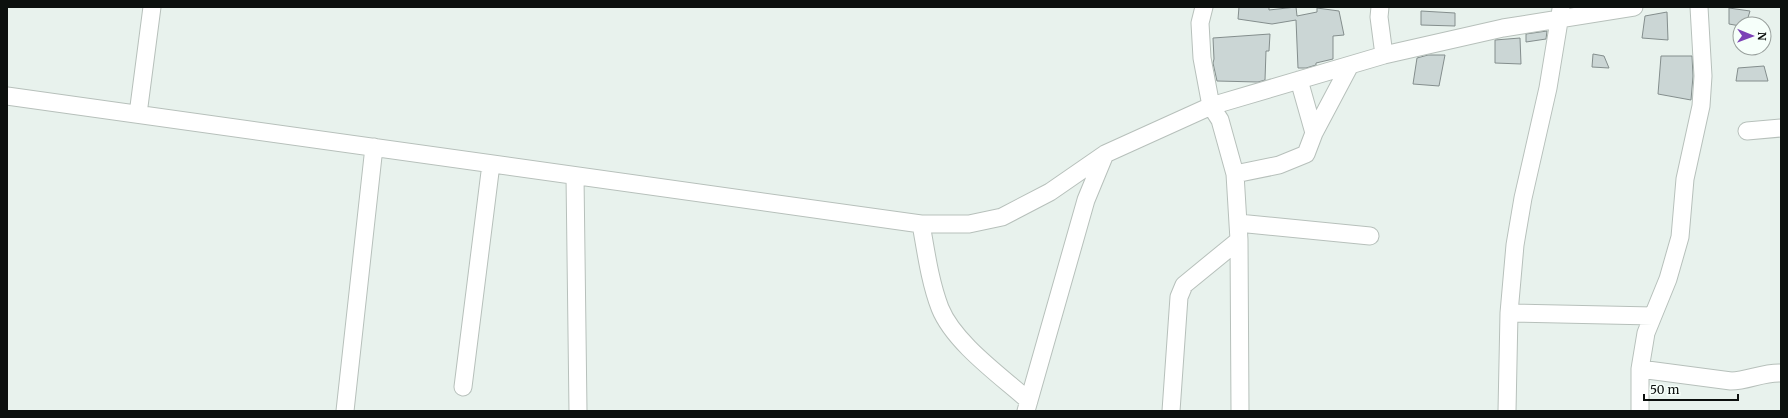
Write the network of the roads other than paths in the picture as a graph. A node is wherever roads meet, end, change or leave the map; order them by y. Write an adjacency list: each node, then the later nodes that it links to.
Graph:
1 (152, 7): 12 (street)
2 (1204, 7): 11 (street)
3 (1380, 7): 7 (street)
4 (1634, 7): 6 (street)
5 (1699, 7): 27 (street)
6 (1560, 13): 7 (street); 26 (street)
7 (1384, 55): 8 (street)
8 (1349, 67): 9 (street); 15 (street)
9 (1298, 80): 11 (street); 15 (street)
10 (7, 96): 12 (street)
11 (1211, 106): 17 (street); 19 (street)
12 (138, 114): 16 (street)
13 (1781, 128): 14 (street)
14 (1747, 131)
15 (1314, 133): 19 (street)
16 (374, 147): 18 (street); 32 (street)
17 (1105, 154): 21 (street); 22 (street)
18 (491, 164): 20 (street); 30 (street)
19 (1235, 174): 24 (street)
20 (575, 176): 23 (street); 33 (street)
21 (1062, 183): 22 (street); 23 (street)
22 (1086, 200): 31 (street)
23 (921, 224): 31 (street)
24 (1238, 232): 25 (street); 34 (street); 35 (street)
25 (1370, 236)
26 (1509, 314): 27 (street); 36 (street)
27 (1653, 316): 28 (street)
28 (1640, 369): 29 (street); 37 (street)
29 (1781, 372)
30 (463, 387)
31 (1027, 406)
32 (345, 411)
33 (578, 411)
34 (1171, 411)
35 (1240, 411)
36 (1507, 411)
37 (1640, 411)

